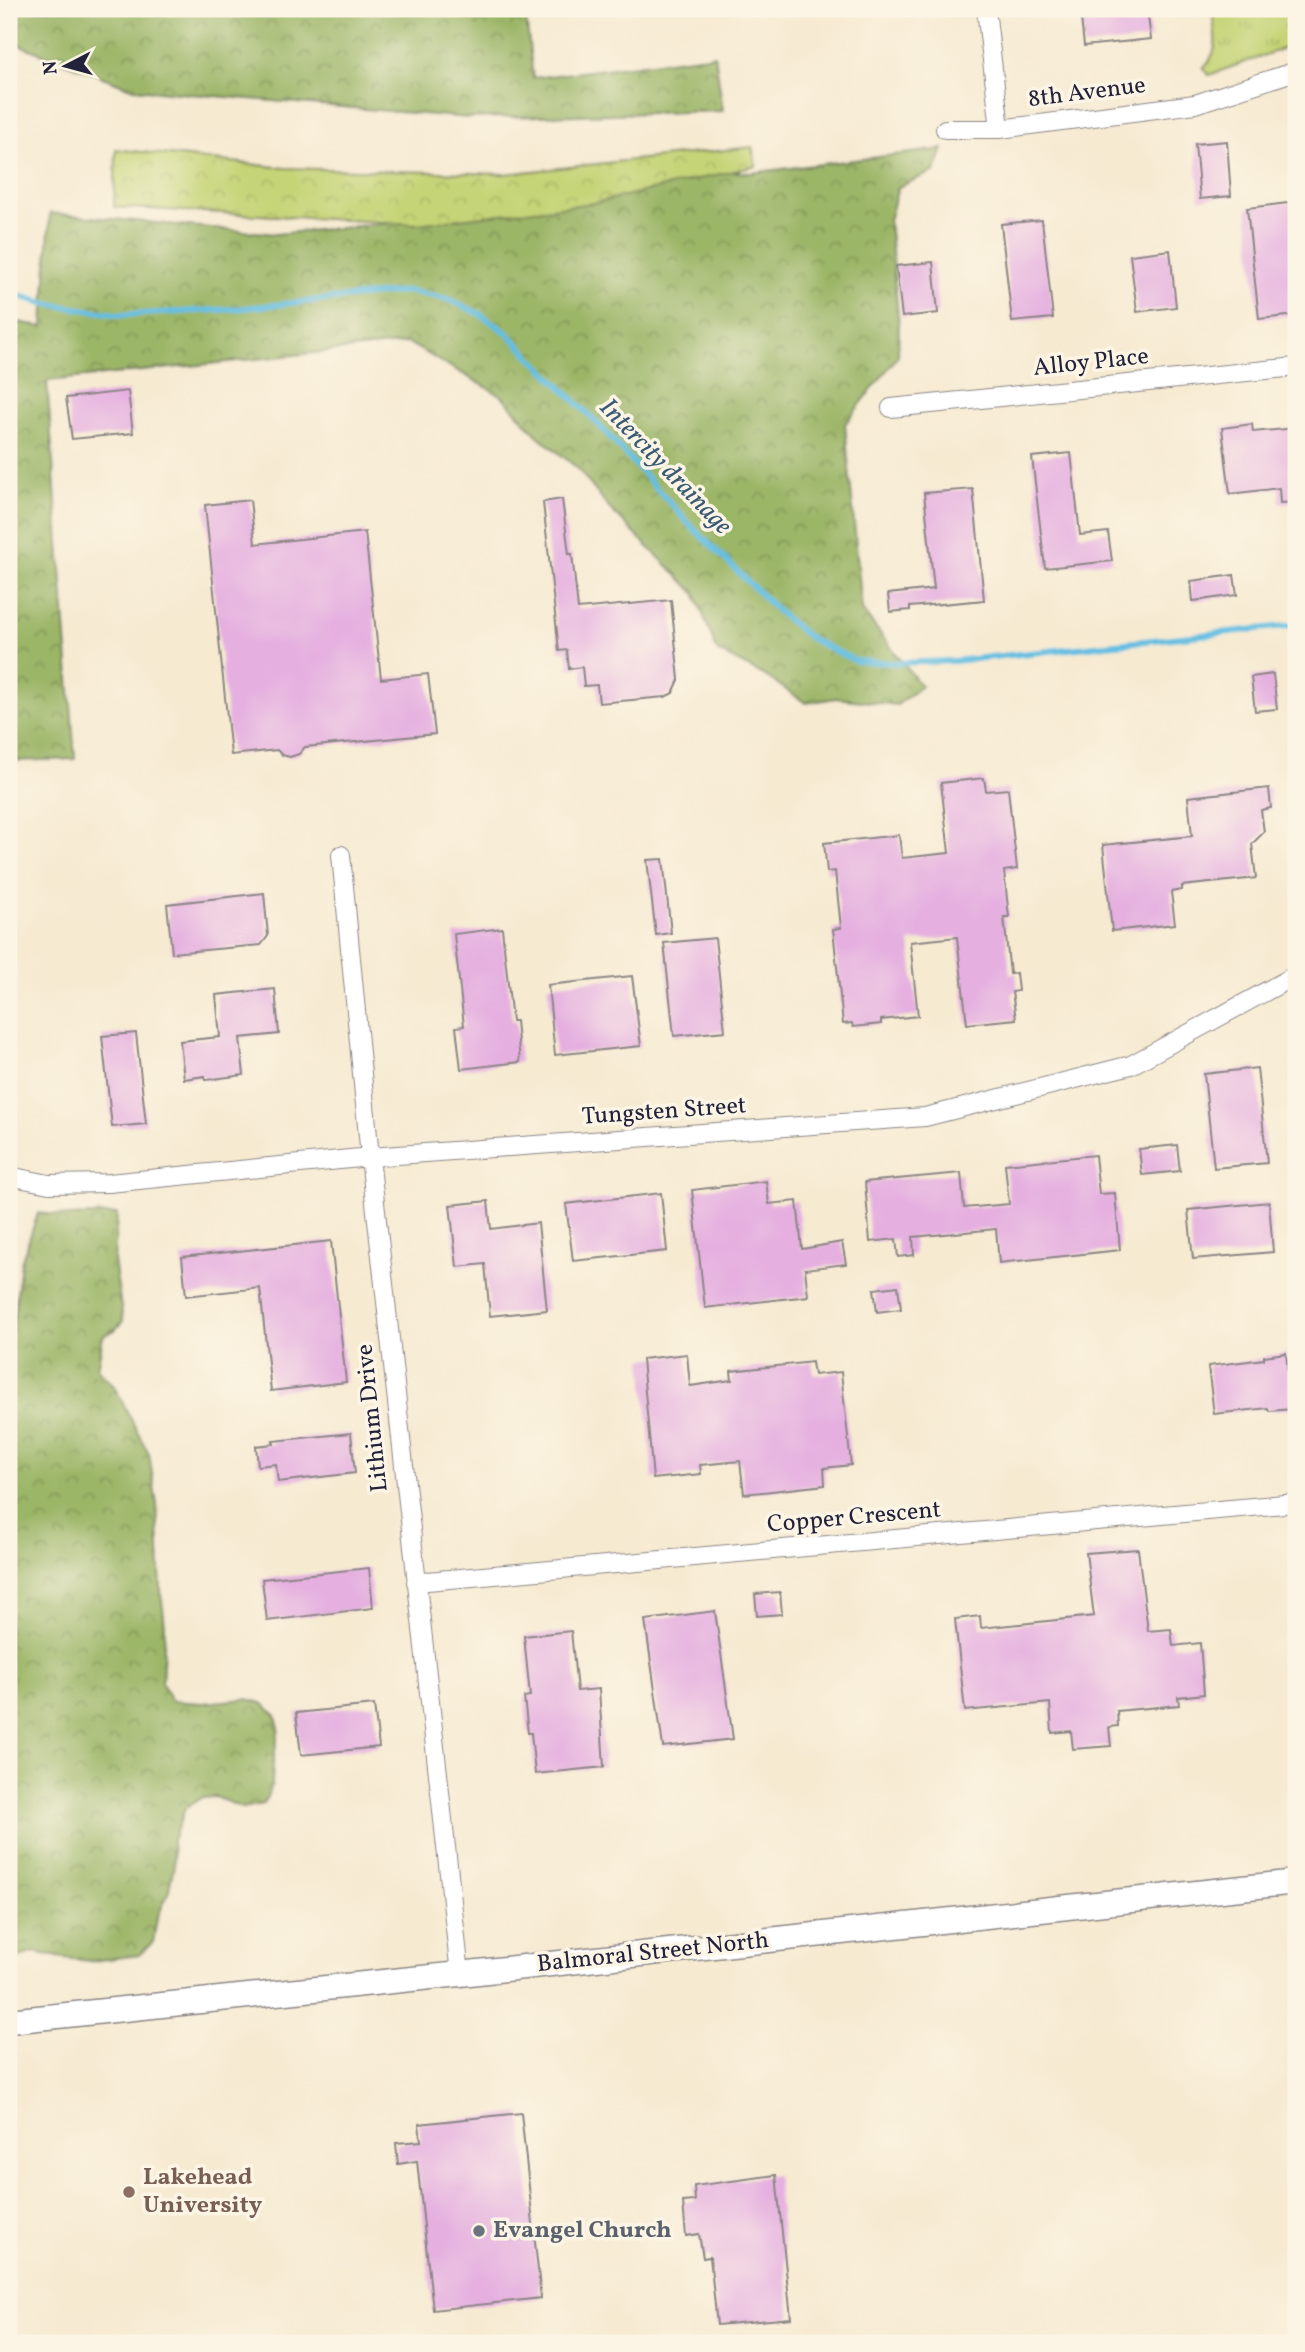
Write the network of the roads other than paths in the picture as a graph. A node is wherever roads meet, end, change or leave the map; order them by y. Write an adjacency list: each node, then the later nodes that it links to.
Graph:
1 (986, 9): 3 (street, 8th Avenue)
2 (1296, 71): 3 (street, 8th Avenue)
3 (1000, 129): 4 (street)
4 (946, 130)
5 (1296, 367): 6 (street, Alloy Place)
6 (891, 408)
7 (341, 855): 9 (street, Lithium Drive)
8 (1296, 975): 9 (street, Tungsten Street)
9 (370, 1157): 10 (street, Tungsten Street); 12 (street, Lithium Drive)
10 (9, 1176)
11 (1296, 1503): 12 (street, Copper Crescent)
12 (416, 1582): 14 (street, Lithium Drive)
13 (1296, 1882): 14 (main road, Balmoral Street North)
14 (460, 1974): 15 (main road, Balmoral Street North)
15 (9, 2021)

